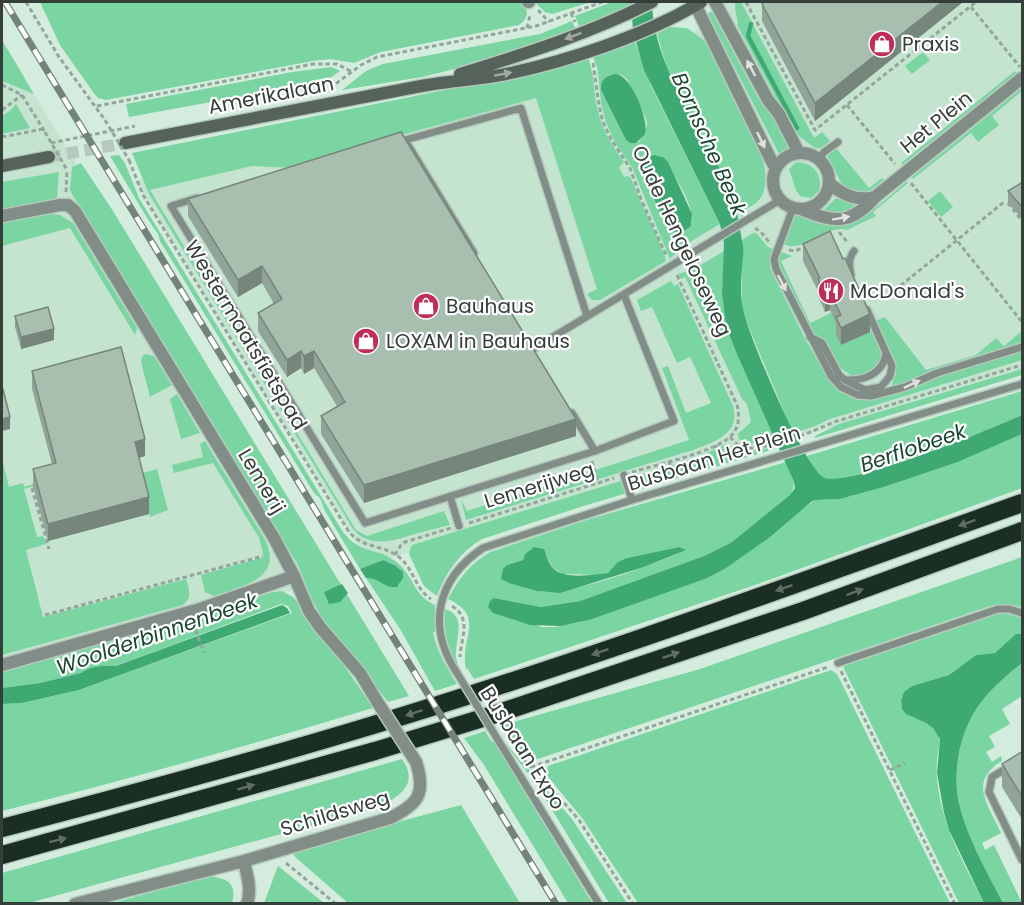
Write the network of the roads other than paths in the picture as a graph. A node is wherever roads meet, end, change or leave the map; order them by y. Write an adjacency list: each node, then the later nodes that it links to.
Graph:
1 (652, 2): 7 (main road, Amerikalaan, one-way to 7)
2 (715, 2): 5 (street)
3 (726, 2): 5 (street)
4 (697, 3): 7 (main road, Amerikalaan, one-way to 4); 16 (street, one-way to 16)
5 (726, 21): 12 (street, one-way to 5)
6 (1023, 78): 19 (street, Het Plein)
7 (424, 85): 10 (main road, Amerikalaan)
8 (405, 140): 11 (lane); 24 (lane); 28 (lane)
9 (838, 142): 14 (lane)
10 (125, 143)
11 (394, 143)
12 (799, 153): 14 (street); 16 (street)
13 (48, 157): 15 (main road)
14 (819, 159): 17 (street)
15 (2, 166)
16 (776, 168): 20 (street)
17 (830, 184): 19 (street); 21 (street)
18 (202, 197): 40 (lane)
19 (875, 197): 21 (street, Het Plein, one-way to 19)
20 (780, 200): 21 (street); 26 (lane)
21 (798, 209): 29 (lane, one-way to 29)
22 (2, 216): 45 (street, Lemerij)
23 (854, 251): 25 (lane)
24 (477, 256)
25 (855, 284)
26 (624, 295): 28 (lane); 38 (lane)
27 (864, 304): 33 (lane)
28 (587, 316): 32 (lane)
29 (810, 337): 31 (lane, one-way to 31); 35 (lane)
30 (527, 340): 32 (lane)
31 (1023, 347)
32 (533, 349): 34 (lane)
33 (886, 351): 35 (lane); 35 (lane)
34 (538, 358)
35 (845, 380)
36 (1023, 384): 41 (lane, Busbaan Het Plein)
37 (569, 409): 38 (lane)
38 (595, 451): 40 (lane)
39 (624, 475): 41 (lane)
40 (450, 496): 43 (lane)
41 (632, 500): 46 (lane, Busbaan Het Plein)
42 (1023, 503): 51 (highway, one-way to 51)
43 (459, 526)
44 (1018, 533): 52 (highway, one-way to 44)
45 (294, 576): 49 (street); 54 (street, Schildsweg, bridge)
46 (441, 602): 57 (lane, Busbaan Expo, bridge)
47 (1023, 613): 48 (lane)
48 (838, 663)
49 (2, 665)
50 (1023, 759): 53 (lane)
51 (2, 828)
52 (2, 855)
53 (1023, 860)
54 (244, 861): 55 (street, Schildsweg); 56 (street)
55 (75, 903)
56 (247, 903)
57 (599, 903)

